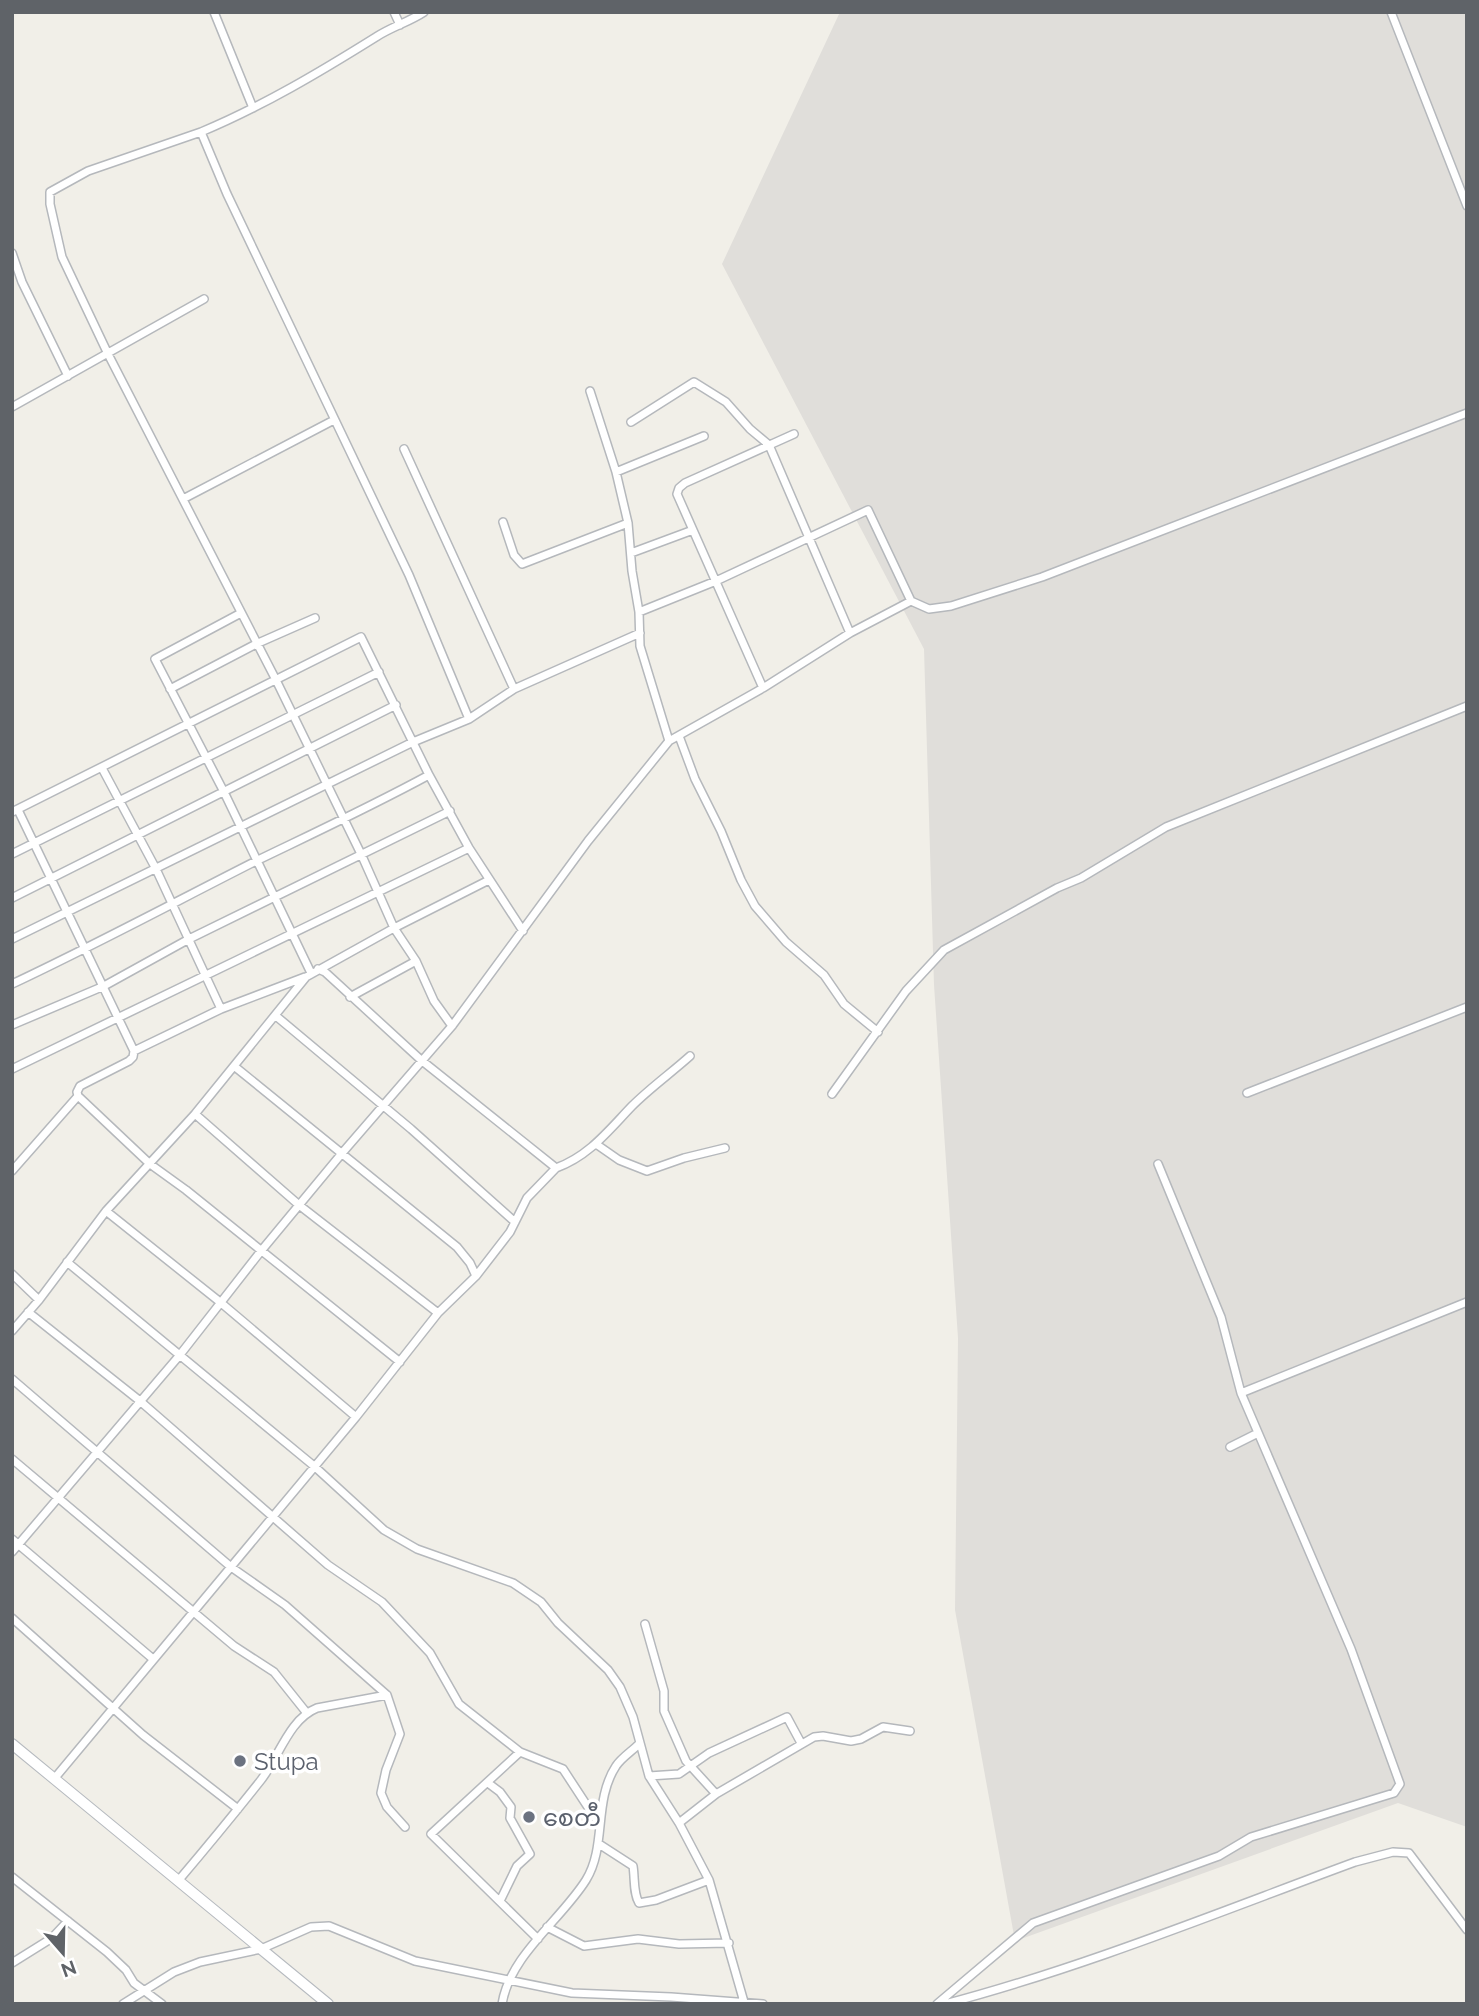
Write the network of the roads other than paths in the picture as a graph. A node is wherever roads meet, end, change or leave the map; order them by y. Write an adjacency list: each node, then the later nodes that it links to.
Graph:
1 (214, 12): 6 (street)
2 (394, 12): 5 (street)
3 (424, 12): 5 (street)
4 (1391, 12): 8 (street)
5 (400, 25): 6 (street)
6 (253, 108): 7 (street)
7 (201, 132): 11 (street); 16 (street)
8 (1467, 206)
9 (12, 253): 12 (street)
10 (204, 299): 11 (street)
11 (108, 354): 12 (street); 23 (street)
12 (68, 376): 14 (street)
13 (590, 391): 22 (street)
14 (12, 407)
15 (1467, 413): 30 (street)
16 (334, 420): 23 (street); 45 (street)
17 (631, 422): 20 (street)
18 (794, 434): 20 (street)
19 (704, 436): 22 (street)
20 (769, 445): 26 (street); 27 (street)
21 (404, 449): 40 (street)
22 (616, 472): 25 (street)
23 (183, 499): 31 (street)
24 (503, 522): 25 (street)
25 (628, 523): 28 (street)
26 (693, 530): 28 (street); 29 (street)
27 (810, 536): 29 (street); 30 (street); 35 (street)
28 (631, 553): 32 (street)
29 (716, 581): 32 (street); 39 (street)
30 (911, 601): 35 (street)
31 (241, 612): 36 (street); 41 (street)
32 (639, 612): 34 (street)
33 (315, 618): 36 (street)
34 (640, 633): 40 (street); 48 (street)
35 (850, 633): 39 (street)
36 (256, 644): 38 (street); 41 (street)
37 (379, 672): 38 (street); 42 (street); 44 (street)
38 (276, 680): 44 (street); 46 (street)
39 (763, 688): 47 (street)
40 (514, 689): 45 (street)
41 (170, 690): 46 (street)
42 (397, 705): 49 (street); 50 (street)
43 (1467, 706): 94 (street)
44 (292, 715): 50 (street); 51 (street)
45 (469, 719): 49 (street)
46 (188, 723): 51 (street); 52 (street)
47 (679, 736): 48 (street); 94 (street)
48 (670, 741): 76 (street)
49 (413, 743): 53 (street); 54 (street)
50 (310, 749): 54 (street); 55 (street)
51 (207, 758): 55 (street); 56 (street)
52 (102, 768): 56 (street); 57 (street)
53 (429, 775): 58 (street); 59 (street)
54 (327, 785): 59 (street); 60 (street)
55 (224, 792): 60 (street); 61 (street)
56 (120, 802): 61 (street); 62 (street)
57 (15, 811): 62 (street)
58 (450, 811): 63 (street); 65 (street)
59 (344, 821): 65 (street); 66 (street)
60 (240, 827): 66 (street); 67 (street)
61 (138, 836): 67 (street); 68 (street)
62 (35, 843): 64 (street); 68 (street)
63 (469, 848): 69 (street); 70 (street)
64 (12, 854)
65 (362, 856): 70 (street); 72 (street)
66 (257, 861): 72 (street); 73 (street)
67 (156, 869): 73 (street); 74 (street)
68 (52, 878): 71 (street); 74 (street)
69 (489, 880): 75 (street); 76 (street)
70 (378, 891): 75 (street); 77 (street)
71 (12, 898)
72 (275, 898): 77 (street); 79 (street)
73 (173, 905): 79 (street); 80 (street)
74 (68, 913): 78 (street); 80 (street)
75 (394, 928): 81 (street); 82 (street)
76 (523, 930): 93 (street)
77 (293, 933): 82 (street); 83 (street)
78 (12, 939)
79 (189, 939): 83 (street); 85 (street)
80 (86, 949): 84 (street); 85 (street)
81 (416, 961): 86 (street); 93 (street)
82 (312, 973): 86 (street); 88 (street); 90 (street)
83 (206, 975): 88 (street); 91 (street)
84 (12, 984)
85 (104, 986): 91 (street); 92 (street)
86 (349, 997): 97 (street)
87 (1467, 1007): 100 (street)
88 (221, 1009): 95 (street)
89 (12, 1014): 92 (street)
90 (276, 1016): 98 (street); 103 (street)
91 (120, 1019): 95 (street); 99 (street)
92 (15, 1024)
93 (452, 1026): 97 (street)
94 (877, 1032): 101 (street)
95 (134, 1051): 102 (street)
96 (690, 1056): 105 (street)
97 (421, 1060): 103 (street); 110 (street)
98 (234, 1066): 104 (street); 107 (street)
99 (12, 1069)
100 (1247, 1093)
101 (832, 1094)
102 (78, 1096): 108 (street); 111 (street)
103 (382, 1106): 107 (street); 114 (street)
104 (195, 1114): 108 (street); 112 (street)
105 (596, 1144): 106 (street); 110 (street)
106 (725, 1149)
107 (343, 1152): 112 (street); 118 (street)
108 (150, 1164): 113 (street); 115 (street)
109 (1158, 1164): 128 (street)
110 (556, 1168): 114 (street)
111 (12, 1171)
112 (299, 1205): 115 (street); 123 (street)
113 (106, 1211): 116 (street); 120 (street)
114 (515, 1222): 118 (street)
115 (261, 1251): 120 (street); 126 (street)
116 (67, 1262): 119 (street); 125 (street)
117 (12, 1273): 119 (street)
118 (477, 1276): 123 (street)
119 (39, 1300): 122 (street)
120 (220, 1302): 125 (street); 130 (street)
121 (1467, 1303): 128 (street)
122 (28, 1312): 124 (street); 129 (street)
123 (438, 1313): 126 (street)
124 (12, 1331)
125 (178, 1356): 129 (street); 135 (street)
126 (400, 1362): 130 (street)
127 (12, 1379): 133 (street)
128 (1241, 1393): 131 (street)
129 (140, 1401): 133 (street); 137 (street)
130 (356, 1418): 135 (street)
131 (1258, 1433): 132 (street); 184 (street)
132 (1230, 1447)
133 (98, 1451): 136 (street); 140 (street)
134 (12, 1459): 136 (street)
135 (314, 1466): 137 (street); 151 (street)
136 (57, 1498): 138 (street); 141 (street)
137 (272, 1517): 140 (street); 152 (street)
138 (15, 1542): 139 (street); 144 (street)
139 (12, 1552)
140 (231, 1567): 141 (street); 145 (street)
141 (193, 1611): 144 (street); 147 (street)
142 (12, 1618): 146 (street)
143 (645, 1624): 153 (street)
144 (153, 1659): 146 (street)
145 (387, 1695): 147 (street); 161 (street)
146 (112, 1707): 155 (street); 158 (street)
147 (306, 1712): 158 (street)
148 (910, 1731): 149 (street)
149 (801, 1743): 153 (street); 157 (street)
150 (12, 1744): 155 (main road)
151 (639, 1744): 154 (street); 160 (street)
152 (520, 1752): 156 (street); 160 (street)
153 (690, 1766): 154 (street); 157 (street)
154 (649, 1776): 159 (street)
155 (54, 1779): 165 (main road)
156 (488, 1783): 168 (street); 168 (street)
157 (716, 1794): 159 (street)
158 (237, 1809): 165 (street)
159 (679, 1823): 164 (street)
160 (599, 1824): 162 (street)
161 (405, 1827)
162 (599, 1844): 164 (street); 170 (street)
163 (12, 1877): 166 (street)
164 (709, 1880): 173 (street)
165 (178, 1881): 174 (main road)
166 (20, 1883): 167 (street); 169 (street)
167 (12, 1888)
168 (500, 1901): 172 (street)
169 (68, 1921): 175 (street); 177 (street)
170 (547, 1927): 172 (street); 173 (street)
171 (1467, 1930): 185 (street)
172 (538, 1939): 176 (street)
173 (729, 1944): 178 (street)
174 (261, 1949): 176 (street); 177 (street); 181 (main road)
175 (12, 1963)
176 (508, 1980): 178 (street); 182 (street)
177 (145, 1991): 179 (street); 180 (street)
178 (744, 2002): 183 (street)
179 (123, 2004)
180 (162, 2004)
181 (328, 2004)
182 (502, 2004)
183 (763, 2004)
184 (937, 2004)
185 (945, 2004)

